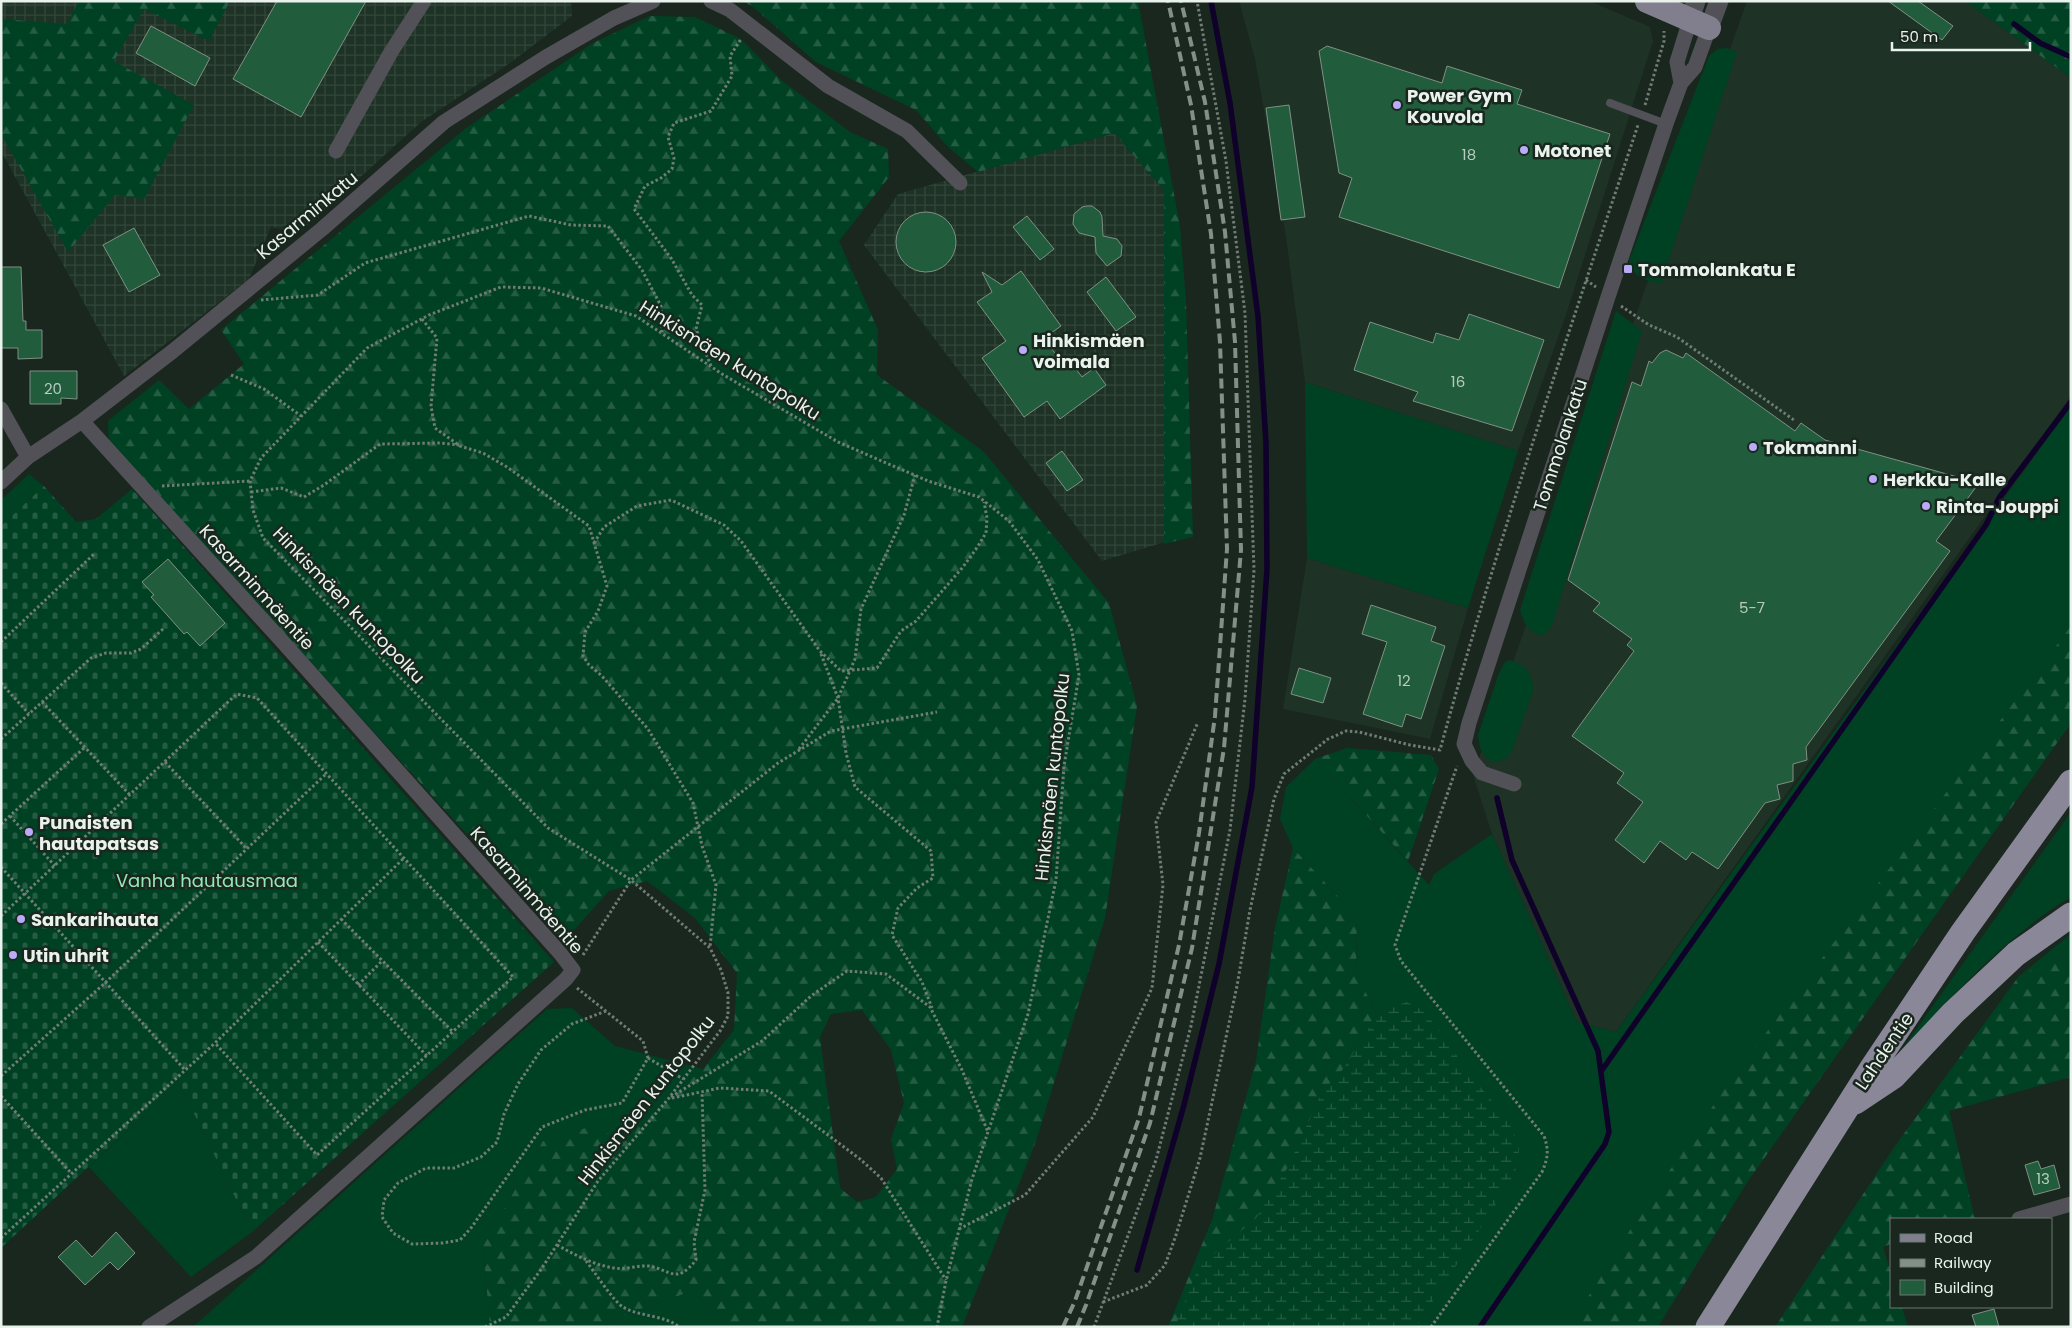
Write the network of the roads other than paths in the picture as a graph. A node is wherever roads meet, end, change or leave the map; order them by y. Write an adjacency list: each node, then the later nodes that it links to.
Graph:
1 (424, 1): 10 (street)
2 (653, 1): 13 (street, Kasarminkatu)
3 (712, 1): 11 (street)
4 (1647, 1): 6 (main road)
5 (1719, 1): 6 (street, Tommolankatu)
6 (1698, 16): 7 (street, Tommolankatu); 7 (street, Tommolankatu)
7 (1681, 83): 9 (street, Tommolankatu)
8 (1610, 103): 9 (lane)
9 (1666, 124): 17 (street, Tommolankatu)
10 (336, 151)
11 (960, 183)
12 (1, 409): 14 (street)
13 (82, 421): 14 (street, Kasarminkatu); 22 (street, Kasarminmäentie)
14 (28, 457): 15 (street, Kasarminkatu)
15 (1, 482)
16 (2071, 782): 19 (highway, Lahdentie)
17 (1514, 784)
18 (2071, 915): 19 (highway)
19 (1846, 1108): 23 (highway, Lahdentie)
20 (2071, 1204): 21 (street)
21 (2022, 1218)
22 (149, 1327)
23 (1708, 1327)

